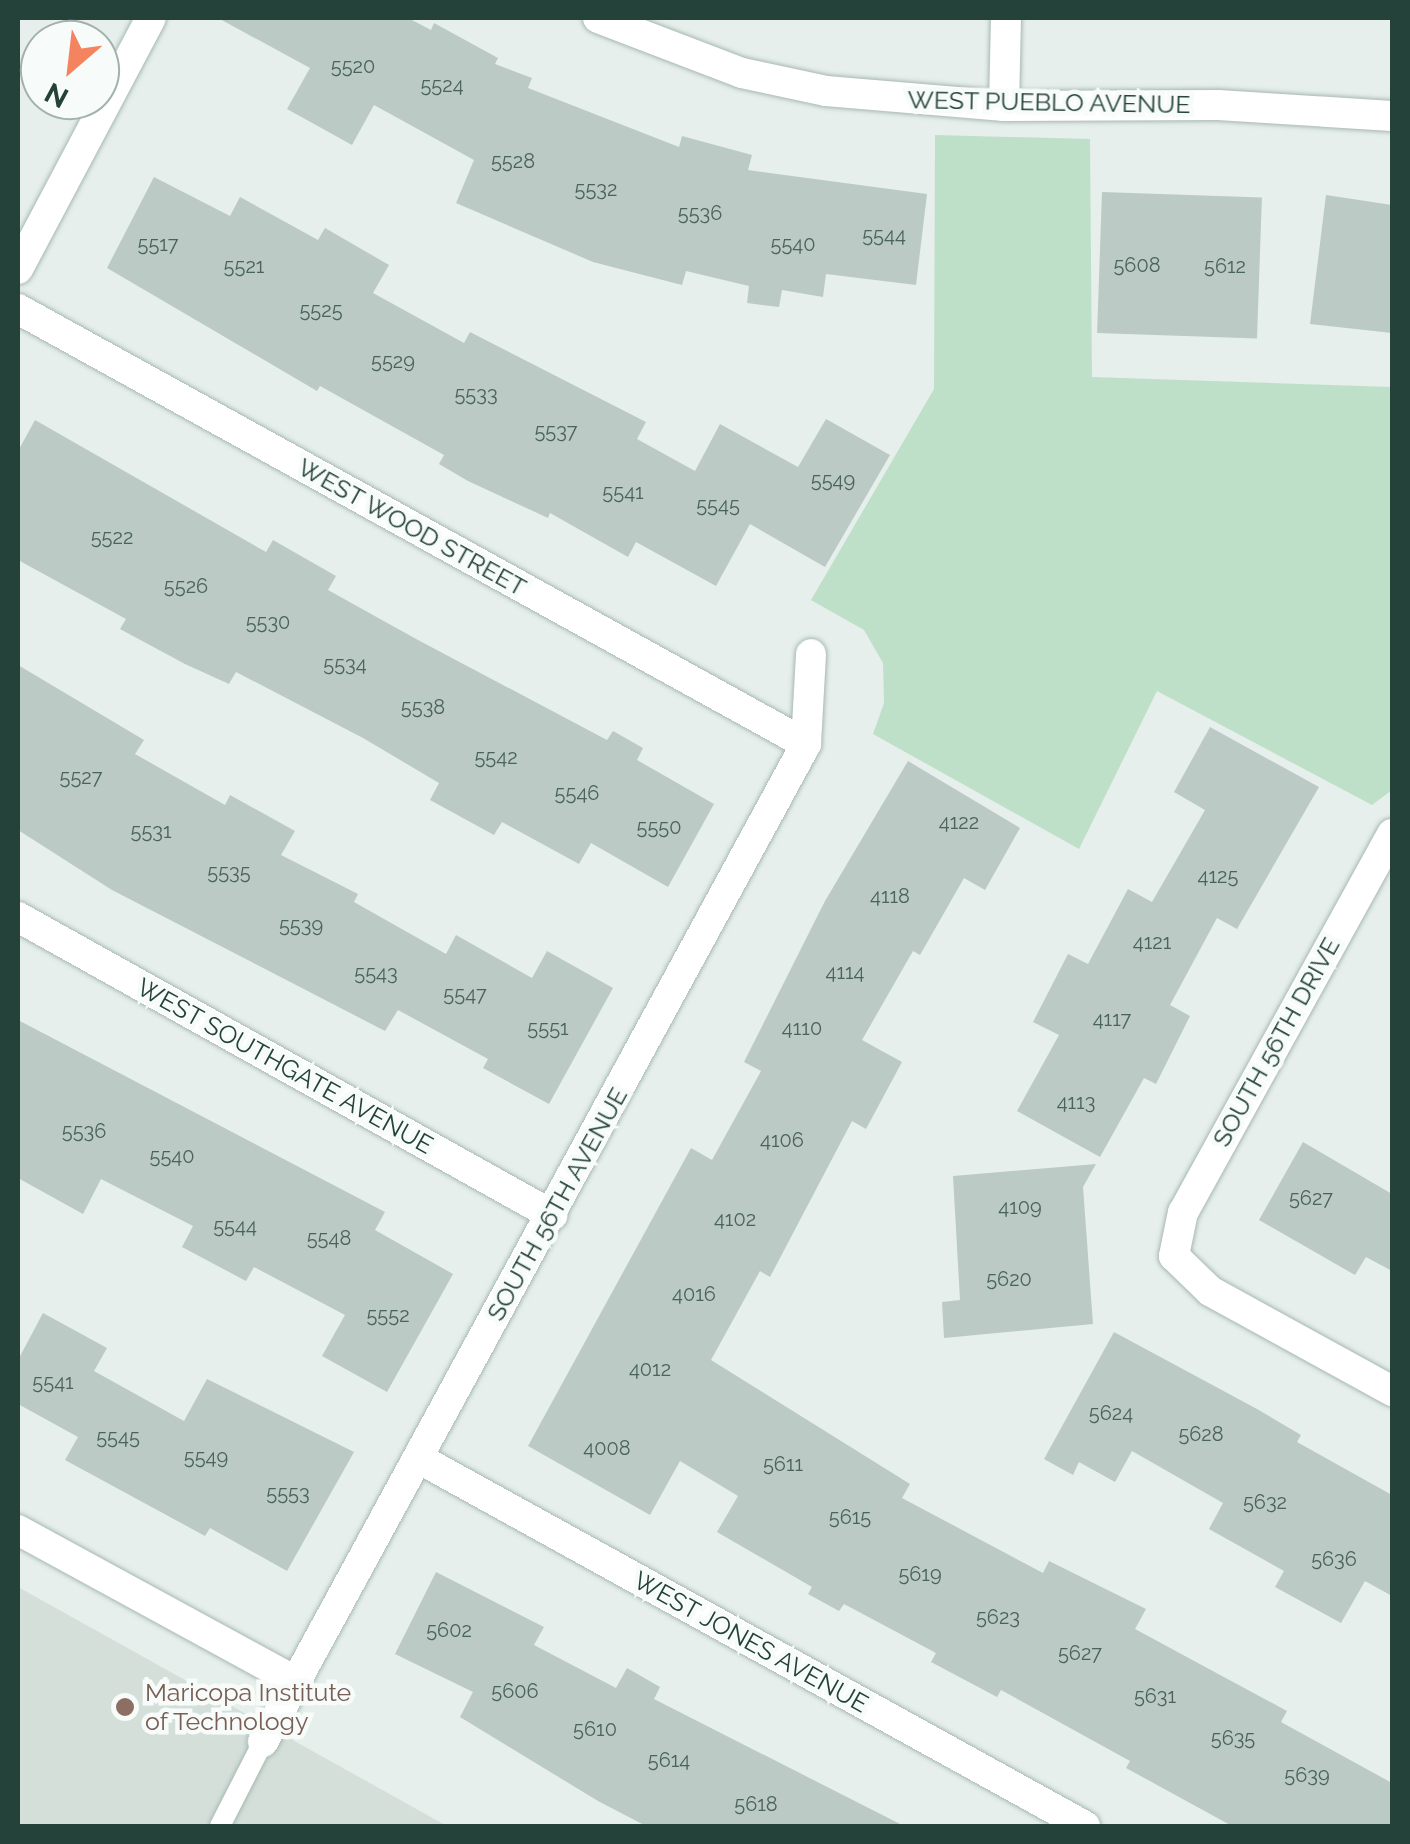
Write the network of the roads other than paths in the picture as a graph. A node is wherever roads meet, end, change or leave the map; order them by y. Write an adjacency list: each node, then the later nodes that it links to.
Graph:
1 (151, 18): 6 (street)
2 (598, 18): 4 (street, WEST PUEBLO AVENUE)
3 (1006, 18): 4 (street)
4 (1004, 106): 5 (street, WEST PUEBLO AVENUE)
5 (1392, 116)
6 (18, 269)
7 (18, 309): 9 (street, WEST WOOD STREET)
8 (811, 654): 9 (street, SOUTH 56TH AVENUE)
9 (806, 744): 12 (street, SOUTH 56TH AVENUE)
10 (1392, 834): 13 (street, SOUTH 56TH DRIVE)
11 (18, 917): 12 (street, WEST SOUTHGATE AVENUE)
12 (552, 1215): 14 (street, SOUTH 56TH AVENUE)
13 (1392, 1391)
14 (418, 1458): 16 (street, SOUTH 56TH AVENUE); 19 (street, WEST JONES AVENUE)
15 (18, 1530): 16 (street)
16 (295, 1682): 17 (street, SOUTH 56TH AVENUE)
17 (263, 1742): 18 (lane)
18 (220, 1826)
19 (1085, 1826)

